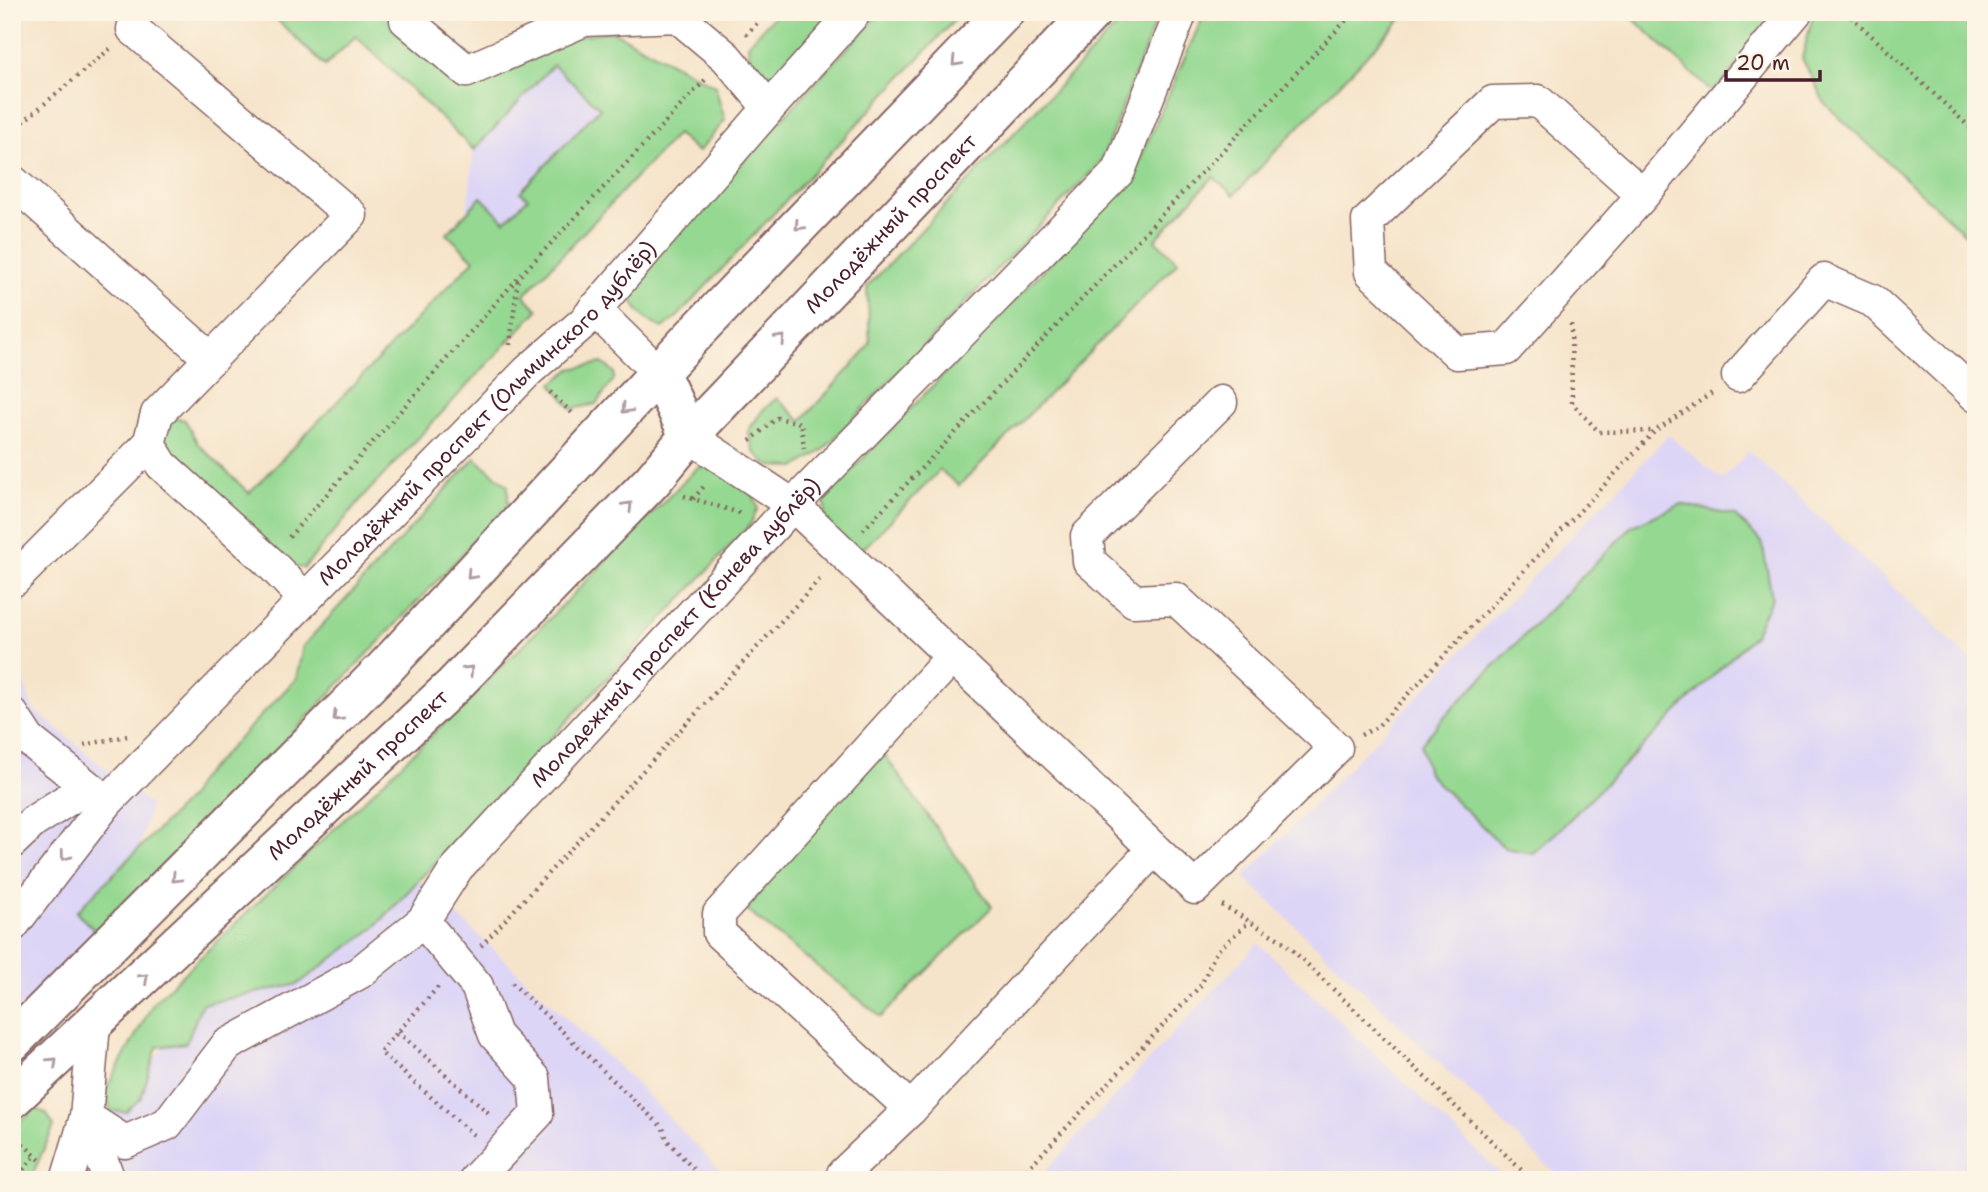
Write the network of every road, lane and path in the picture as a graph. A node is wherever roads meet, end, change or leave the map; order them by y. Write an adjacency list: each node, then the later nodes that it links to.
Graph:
1 (766, 12): 12 (path)
2 (855, 12): 13 (street, Молодёжный проспект (Ольминского дублёр))
3 (1004, 12): 24 (main road, one-way to 24)
4 (1092, 12): 31 (main road, Молодёжный проспект, one-way to 4)
5 (1181, 12): 34 (street, Молодежный проспект (Конева дублёр))
6 (1354, 12): 35 (path)
7 (1796, 12): 18 (street)
8 (1846, 12): 16 (path)
9 (605, 15): 10 (street); 12 (street)
10 (406, 20)
11 (133, 29): 15 (path); 23 (street)
12 (726, 57): 13 (street); 20 (path)
13 (768, 108): 21 (street, Молодёжный проспект (Ольминского дублёр))
14 (12, 121): 15 (path)
15 (13, 130)
16 (1976, 133)
17 (12, 181): 23 (street)
18 (1643, 195): 19 (street); 19 (street)
19 (1569, 277): 30 (path)
20 (518, 278): 22 (path); 36 (path)
21 (594, 309): 24 (street); 38 (street, Молодёжный проспект (Ольминского дублёр))
22 (509, 353)
23 (211, 359): 32 (street)
24 (660, 374): 31 (main road); 54 (main road, one-way to 54)
25 (1738, 376): 27 (street); 30 (path)
26 (542, 385): 29 (path)
27 (1976, 396)
28 (1221, 402): 43 (street)
29 (572, 413)
30 (1655, 431): 43 (path)
31 (689, 436): 34 (street); 53 (main road, Молодёжный проспект, one-way to 31)
32 (149, 444): 36 (street); 37 (street)
33 (675, 494): 34 (path)
34 (785, 515): 35 (street); 48 (street, Молодежный проспект (Конева дублёр))
35 (842, 552): 39 (street); 51 (path)
36 (268, 561): 38 (street)
37 (14, 580)
38 (305, 599): 44 (street, Молодёжный проспект (Ольминского дублёр))
39 (952, 657): 46 (street); 56 (street)
40 (12, 715): 44 (street)
41 (136, 730): 42 (path)
42 (86, 744)
43 (1336, 748): 47 (street)
44 (97, 794): 45 (street); 50 (street, one-way to 50)
45 (12, 842)
46 (1153, 850): 47 (street); 56 (street)
47 (1195, 888): 49 (path)
48 (423, 921): 57 (street, Молодежный проспект (Конева дублёр)); 58 (street)
49 (1250, 921): 66 (path); 67 (path)
50 (12, 926)
51 (477, 950)
52 (506, 978): 65 (path)
53 (94, 1024): 55 (main road, Молодёжный проспект, one-way to 53); 57 (street)
54 (12, 1042)
55 (12, 1099)
56 (911, 1109): 60 (street)
57 (86, 1116): 62 (street); 63 (street)
58 (506, 1147): 58 (path); 64 (street)
59 (34, 1157): 61 (path)
60 (843, 1174)
61 (14, 1180)
62 (67, 1180)
63 (109, 1180)
64 (475, 1180)
65 (703, 1180)
66 (1017, 1180)
67 (1532, 1180)

